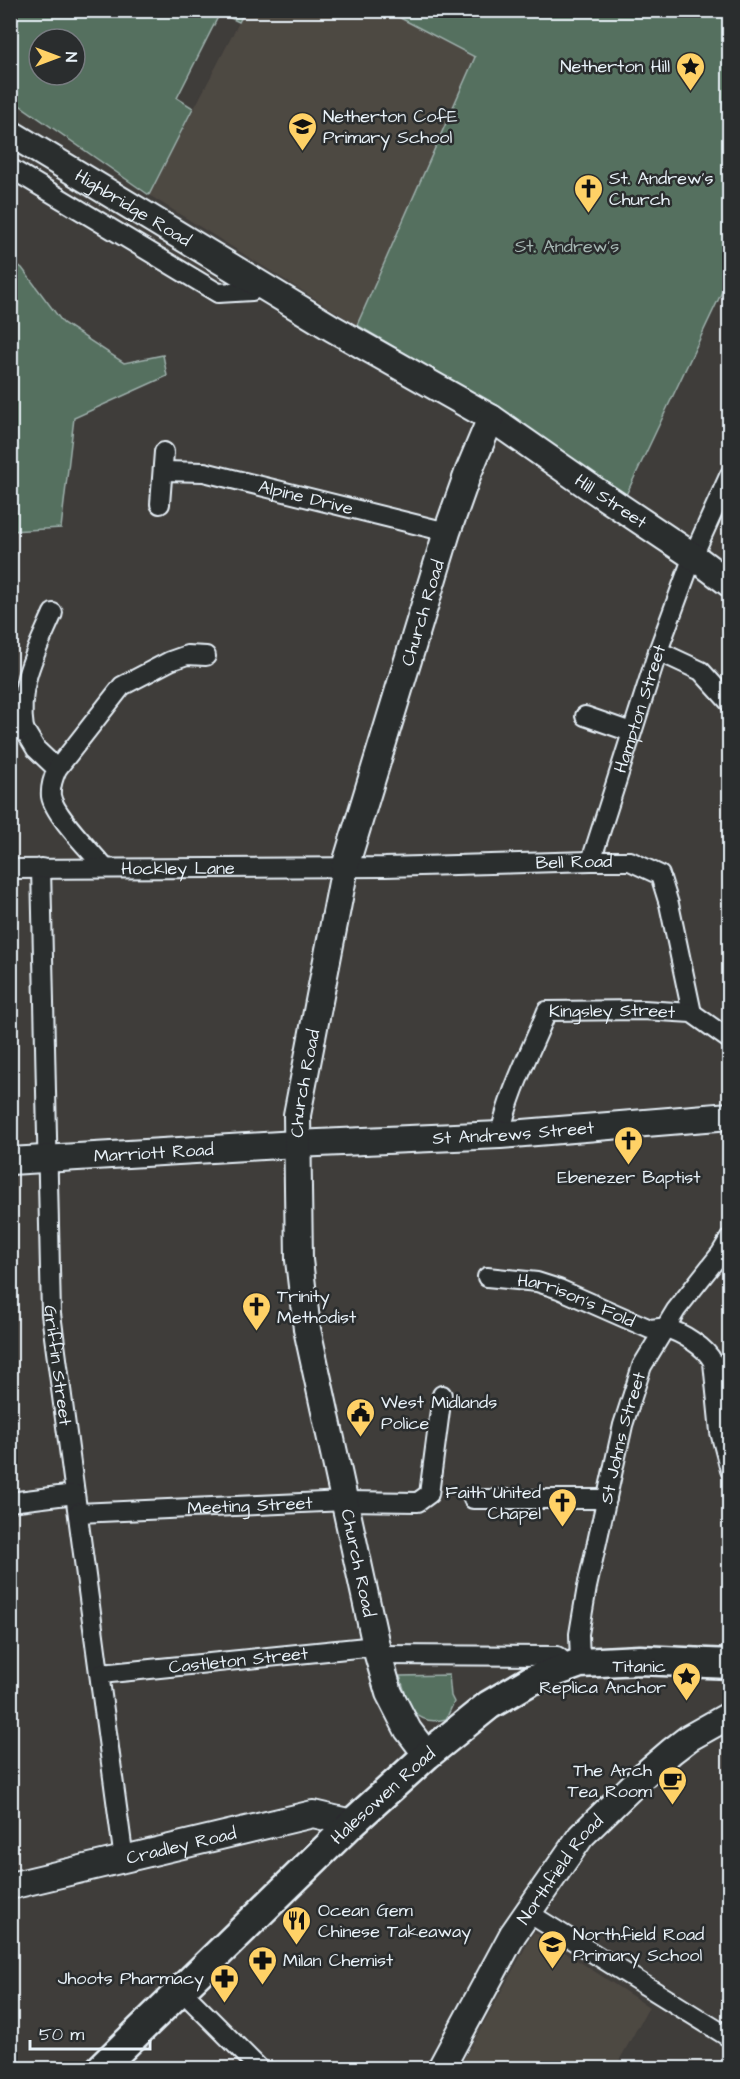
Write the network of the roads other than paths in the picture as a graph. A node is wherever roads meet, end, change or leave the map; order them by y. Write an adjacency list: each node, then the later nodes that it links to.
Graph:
1 (10, 133): 3 (street, Highbridge Road)
2 (10, 168): 3 (street, Highbridge Road)
3 (256, 283): 4 (street, Highbridge Road)
4 (492, 418): 9 (street, Church Road); 10 (street, Hill Street)
5 (164, 452): 6 (street)
6 (164, 471): 8 (street); 9 (street, Alpine Drive)
7 (729, 474): 10 (street, Hampton Street)
8 (160, 504)
9 (447, 532): 22 (street, Church Road)
10 (693, 556): 11 (street, Hill Street); 13 (street, Hampton Street)
11 (729, 584)
12 (53, 613): 17 (street)
13 (658, 651): 15 (street); 18 (street, Hampton Street)
14 (206, 656): 19 (street)
15 (729, 703)
16 (585, 716): 18 (street)
17 (17, 731): 19 (street)
18 (631, 732): 20 (street, Hampton Street)
19 (57, 770): 21 (street)
20 (591, 861): 22 (street, Bell Road); 25 (street, Bell Road)
21 (104, 867): 22 (street, Hockley Lane); 23 (street, Hockley Lane)
22 (345, 867): 29 (street, Church Road)
23 (41, 868): 24 (street, Hockley Lane); 30 (street, Griffin Street)
24 (10, 869)
25 (692, 1012): 26 (street, Kingsley Street); 28 (street, Kingsley Street)
26 (729, 1040)
27 (729, 1116): 28 (street, St Andrews Street)
28 (500, 1136): 29 (street, St Andrews Street)
29 (296, 1144): 30 (street, Marriott Road); 41 (street, Church Road)
30 (49, 1158): 31 (street, Marriott Road); 37 (street, Griffin Street)
31 (10, 1161)
32 (727, 1249): 34 (street, St Johns Street)
33 (487, 1277): 34 (street, Harrison's Fold)
34 (664, 1328): 36 (street, Harrison's Fold); 39 (street, St Johns Street)
35 (442, 1395): 41 (street, Meeting Street)
36 (729, 1470)
37 (75, 1494): 40 (street); 42 (street, Griffin Street)
38 (472, 1499): 39 (street)
39 (607, 1499): 44 (street, St Johns Street)
40 (10, 1502)
41 (345, 1502): 42 (street, Meeting Street); 43 (street, Church Road)
42 (78, 1513): 46 (street, Griffin Street)
43 (377, 1651): 44 (street, Castleton Street); 46 (street, Castleton Street); 48 (street, Church Road)
44 (574, 1664): 45 (main road, Halesowen Road); 48 (main road, Halesowen Road)
45 (729, 1664)
46 (101, 1674): 50 (street, Griffin Street)
47 (729, 1715): 52 (street, Northfield Road)
48 (427, 1755): 49 (main road, Halesowen Road)
49 (352, 1823): 50 (street, Cradley Road); 53 (main road, Halesowen Road)
50 (124, 1860): 51 (street, Cradley Road)
51 (10, 1886)
52 (527, 1912): 54 (street); 57 (street, Northfield Road)
53 (181, 1990): 55 (main road, Halesowen Road); 56 (street)
54 (729, 2038)
55 (101, 2068)
56 (259, 2068)
57 (441, 2068)

